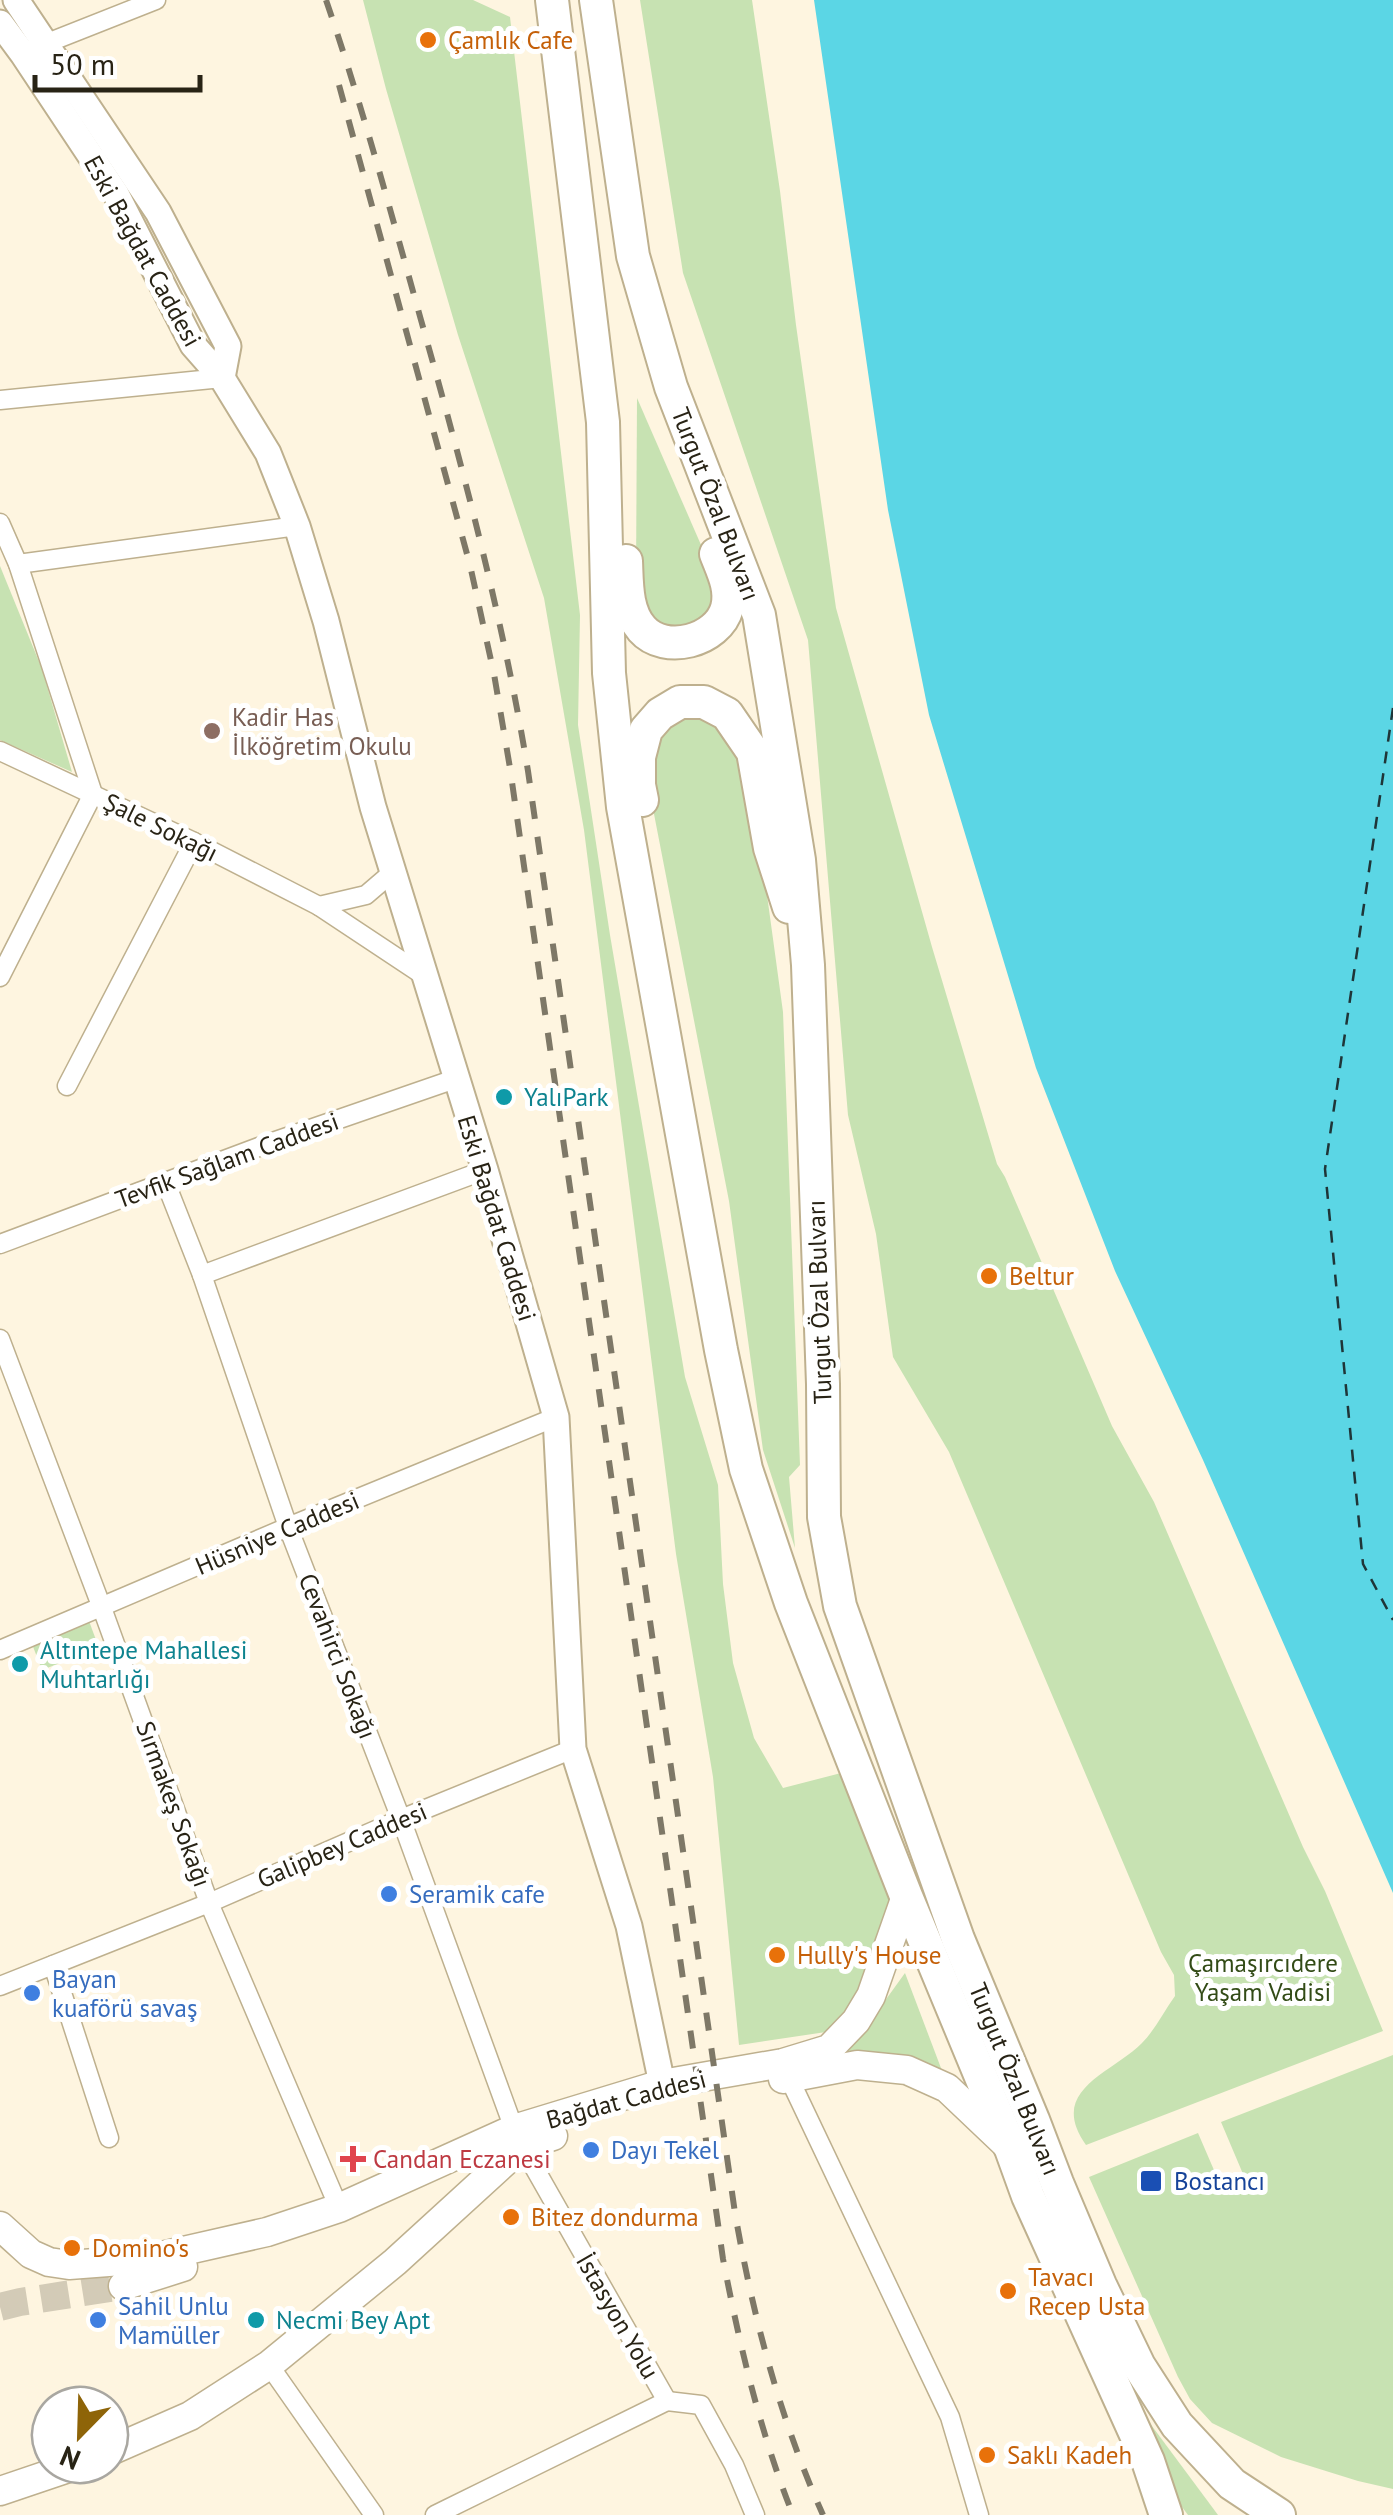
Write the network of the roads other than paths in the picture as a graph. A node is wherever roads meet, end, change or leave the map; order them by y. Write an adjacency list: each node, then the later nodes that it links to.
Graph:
1 (16, 0): 6 (street, Eski Bağdat Caddesi)
2 (156, 0): 6 (street)
3 (596, 0): 8 (highway, Turgut Özal Bulvarı)
4 (545, 5): 10 (highway, Turgut Özal Bulvarı)
5 (0, 23): 6 (street, Eski Bağdat Caddesi)
6 (34, 48): 7 (street, Eski Bağdat Caddesi)
7 (222, 378): 9 (street); 12 (street, Eski Bağdat Caddesi)
8 (671, 387): 10 (highway); 19 (highway, Turgut Özal Bulvarı)
9 (0, 400)
10 (603, 422): 24 (highway, Turgut Özal Bulvarı)
11 (0, 523): 13 (street)
12 (297, 526): 13 (street); 17 (street, Eski Bağdat Caddesi)
13 (18, 564): 15 (street)
14 (0, 752): 15 (street, Şale Sokağı)
15 (92, 794): 16 (street, Şale Sokağı); 20 (street)
16 (194, 842): 18 (street, Şale Sokağı); 23 (street)
17 (394, 871): 18 (street); 21 (street, Eski Bağdat Caddesi)
18 (319, 906): 21 (street, Şale Sokağı)
19 (808, 965): 24 (highway); 51 (highway, Turgut Özal Bulvarı)
20 (0, 976)
21 (427, 977): 22 (street, Eski Bağdat Caddesi)
22 (455, 1079): 25 (street, Eski Bağdat Caddesi); 26 (street, Tevfik Sağlam Caddesi)
23 (67, 1086)
24 (687, 1155): 36 (highway, Turgut Özal Bulvarı)
25 (484, 1170): 28 (street); 30 (street, Eski Bağdat Caddesi)
26 (166, 1182): 27 (street, Tevfik Sağlam Caddesi); 28 (street, Cevahirci Sokağı)
27 (0, 1244)
28 (202, 1275): 31 (street, Cevahirci Sokağı)
29 (0, 1340): 32 (street, Sırmakeş Sokağı)
30 (556, 1418): 31 (street, Hüsniye Caddesi); 34 (street, Eski Bağdat Caddesi)
31 (288, 1528): 32 (street, Hüsniye Caddesi); 35 (street, Cevahirci Sokağı)
32 (102, 1608): 33 (street, Hüsniye Caddesi); 37 (street, Sırmakeş Sokağı)
33 (0, 1650)
34 (572, 1749): 35 (street, Galipbey Caddesi); 41 (street, Eski Bağdat Caddesi)
35 (401, 1819): 37 (street, Galipbey Caddesi); 43 (street, Cevahirci Sokağı)
36 (906, 1896): 41 (main road, Bağdat Caddesi); 44 (highway, Turgut Özal Bulvarı)
37 (209, 1903): 38 (street, Galipbey Caddesi); 45 (street, Sırmakeş Sokağı)
38 (53, 1965): 39 (street, Galipbey Caddesi); 42 (street)
39 (0, 1986)
40 (789, 2078): 41 (main road, Bağdat Caddesi); 44 (main road, Bağdat Caddesi); 58 (street)
41 (664, 2091): 43 (main road, Bağdat Caddesi)
42 (109, 2138)
43 (518, 2138): 45 (main road, Bağdat Caddesi); 49 (main road); 50 (street, İstasyon Yolu)
44 (1011, 2149): 59 (highway, Turgut Özal Bulvarı)
45 (339, 2208): 47 (main road, Bağdat Caddesi)
46 (0, 2226): 47 (main road)
47 (267, 2232): 48 (main road)
48 (122, 2286)
49 (268, 2365): 52 (main road); 55 (street)
50 (667, 2402): 56 (street); 57 (street, İstasyon Yolu)
51 (1176, 2425): 60 (highway); 61 (highway, Turgut Özal Bulvarı)
52 (130, 2442)
53 (30, 2481): 54 (main road)
54 (0, 2491)
55 (374, 2515)
56 (435, 2515)
57 (756, 2515)
58 (979, 2515)
59 (1166, 2515)
60 (1235, 2515)
61 (1279, 2515)

